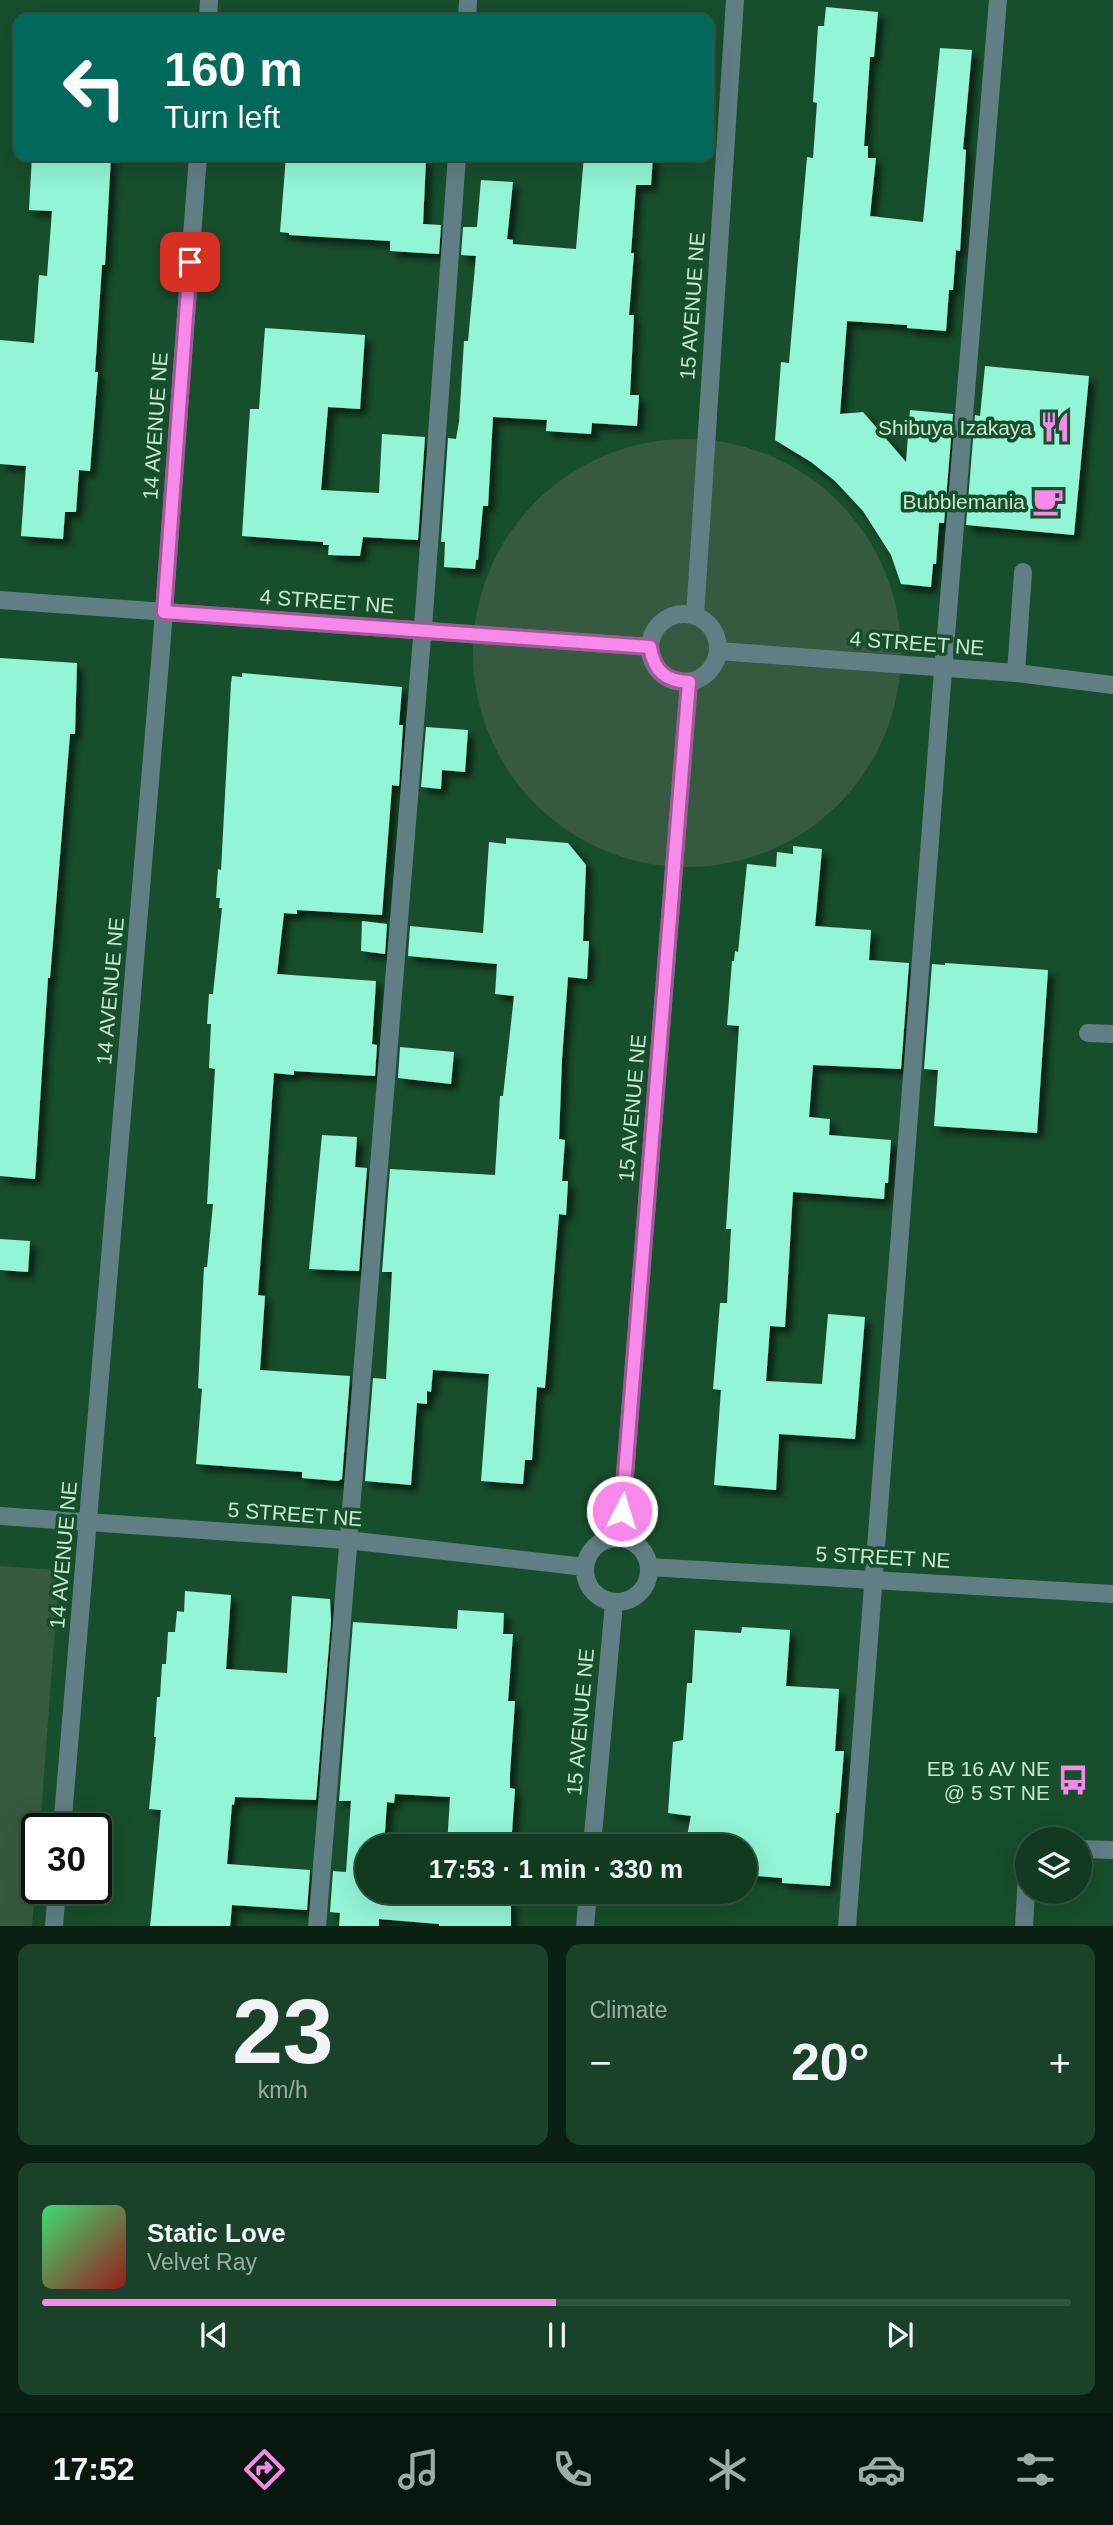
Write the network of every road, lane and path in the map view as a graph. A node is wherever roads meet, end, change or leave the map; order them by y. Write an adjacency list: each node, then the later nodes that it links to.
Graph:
1 (735, 0): 8 (street, 15 AVENUE NE)
2 (998, 0): 12 (street)
3 (198, 161): 7 (street, 14 AVENUE NE)
4 (457, 161): 9 (street)
5 (1023, 572): 13 (street)
6 (0, 600): 7 (street, 4 STREET NE)
7 (164, 612): 9 (street, 4 STREET NE); 19 (street, 14 AVENUE NE)
8 (695, 615): 10 (street); 11 (street)
9 (421, 630): 10 (street, 4 STREET NE); 21 (street)
10 (650, 647): 14 (street)
11 (718, 651): 12 (street, 4 STREET NE); 14 (street)
12 (943, 668): 13 (street, 4 STREET NE); 24 (street)
13 (1016, 673): 15 (street, 4 STREET NE)
14 (689, 682): 20 (street, 15 AVENUE NE)
15 (1113, 685)
16 (1088, 1033): 17 (street)
17 (1113, 1034)
18 (0, 1516): 19 (street, 5 STREET NE)
19 (89, 1521): 21 (street, 5 STREET NE); 27 (street, 14 AVENUE NE)
20 (620, 1538): 22 (street); 23 (street)
21 (347, 1540): 22 (street, 5 STREET NE); 35 (street)
22 (585, 1567): 26 (street)
23 (649, 1567): 24 (street, 5 STREET NE); 26 (street)
24 (872, 1579): 25 (street, 5 STREET NE); 37 (street)
25 (1113, 1594)
26 (614, 1602): 28 (street, 15 AVENUE NE)
27 (63, 1813)
28 (593, 1834)
29 (1092, 1849): 30 (street)
30 (1113, 1850)
31 (56, 1904): 34 (street)
32 (587, 1904): 36 (street)
33 (1025, 1904): 38 (street)
34 (54, 1926)
35 (317, 1926)
36 (585, 1926)
37 (847, 1926)
38 (1024, 1926)

